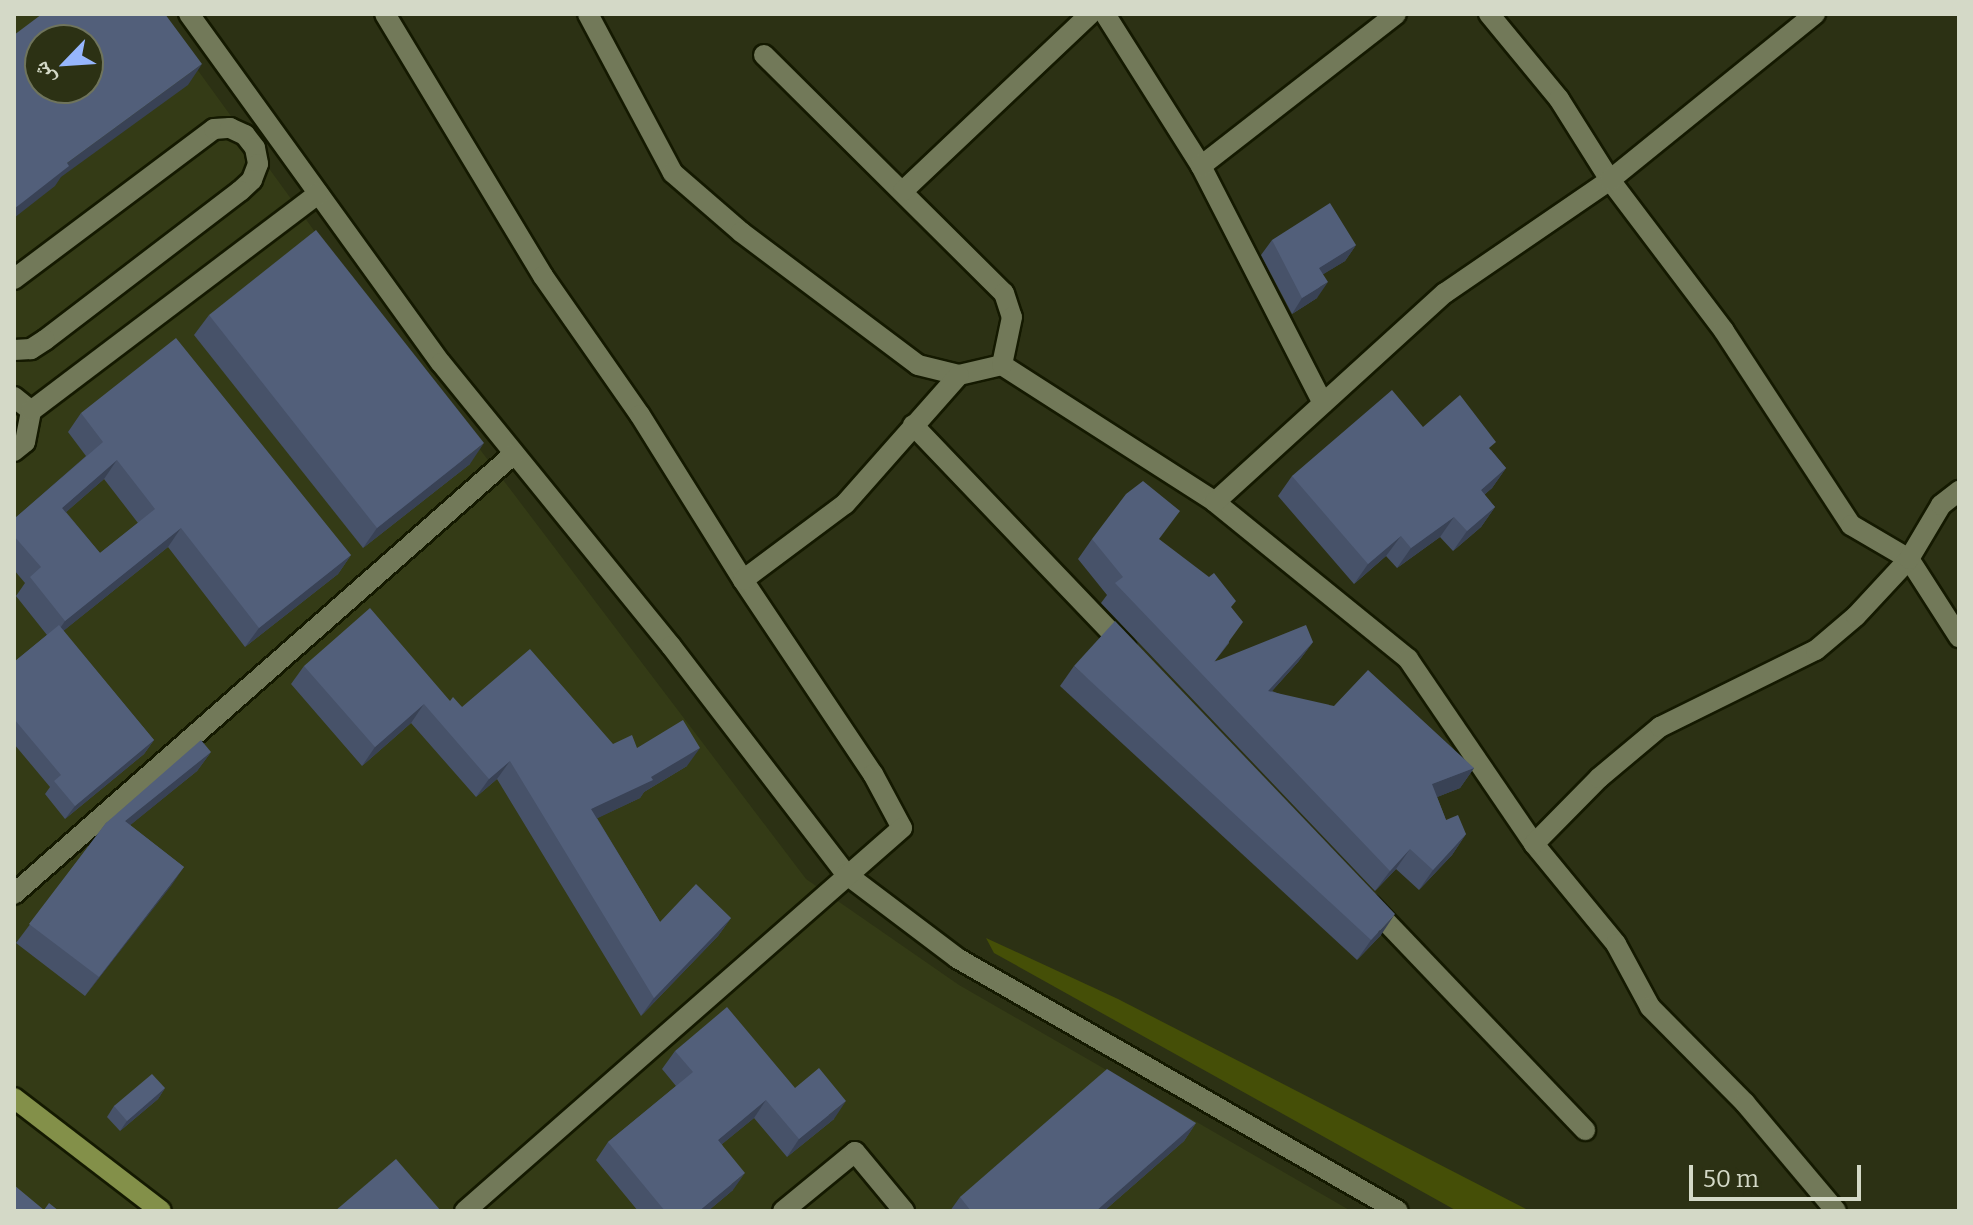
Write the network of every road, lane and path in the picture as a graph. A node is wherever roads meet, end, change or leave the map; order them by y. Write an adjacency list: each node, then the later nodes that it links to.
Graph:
1 (189, 14): 10 (street)
2 (385, 14): 29 (street)
3 (588, 14): 19 (street)
4 (1090, 14): 14 (street)
5 (1105, 14): 12 (street)
6 (1396, 14): 12 (street)
7 (1489, 14): 13 (street)
8 (1815, 14): 13 (street)
9 (764, 55): 14 (street)
10 (257, 108): 11 (street); 15 (street)
11 (230, 128): 16 (street); 17 (street)
12 (1201, 166): 21 (street)
13 (1610, 180): 21 (street); 28 (street)
14 (903, 191): 18 (street)
15 (318, 194): 22 (street); 25 (street)
16 (14, 279)
17 (14, 350)
18 (1002, 365): 19 (street); 27 (street)
19 (959, 375): 23 (street)
20 (14, 397): 22 (street)
21 (1323, 403): 27 (street)
22 (31, 411): 24 (street)
23 (913, 425): 29 (street); 31 (street)
24 (14, 451)
25 (514, 454): 33 (street); 35 (street)
26 (1959, 491): 28 (street)
27 (1215, 502): 32 (street)
28 (1909, 559): 30 (street); 32 (street)
29 (743, 580): 33 (street)
30 (1959, 637)
31 (1145, 668)
32 (1534, 844): 43 (street)
33 (846, 874): 39 (street); 42 (street)
34 (1354, 888): 37 (street)
35 (14, 894)
36 (14, 1098): 38 (main road)
37 (1585, 1130)
38 (161, 1211)
39 (465, 1211)
40 (783, 1211): 41 (street)
41 (904, 1211)
42 (1398, 1211)
43 (1836, 1211)

